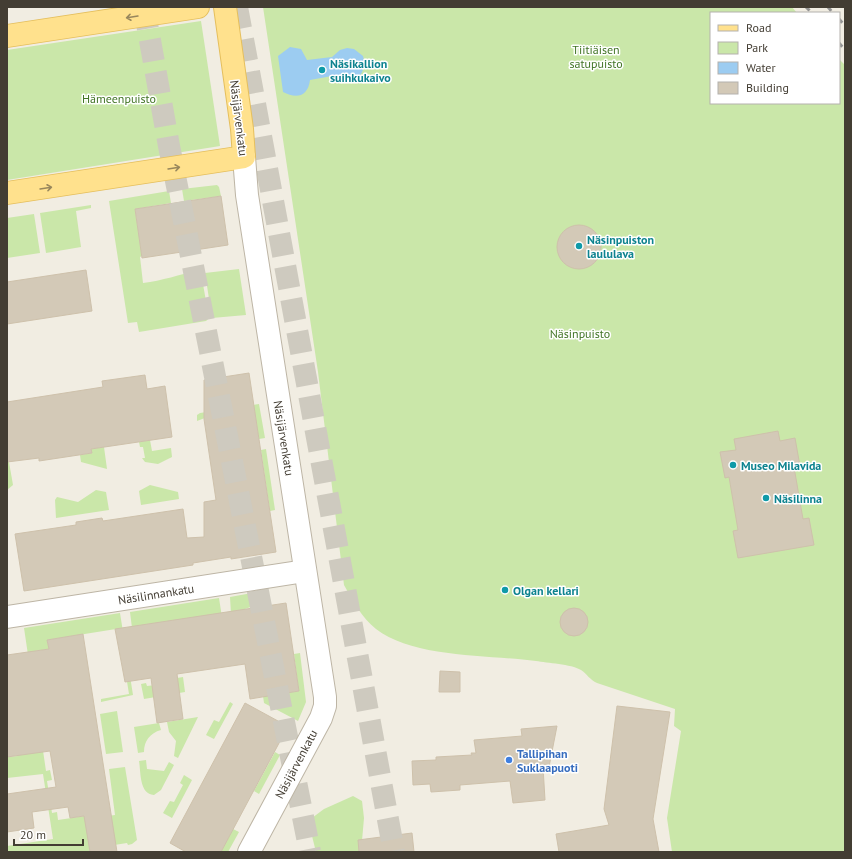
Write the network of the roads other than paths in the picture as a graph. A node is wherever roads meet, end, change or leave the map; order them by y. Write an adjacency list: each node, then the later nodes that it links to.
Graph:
1 (198, 7): 3 (main road, one-way to 3)
2 (225, 7): 4 (main road, Näsijärvenkatu)
3 (7, 36)
4 (244, 157): 5 (main road, one-way to 4); 6 (street, Näsijärvenkatu)
5 (7, 193)
6 (305, 571): 7 (street, Näsilinnankatu); 8 (street, Näsijärvenkatu)
7 (7, 617)
8 (249, 852)

